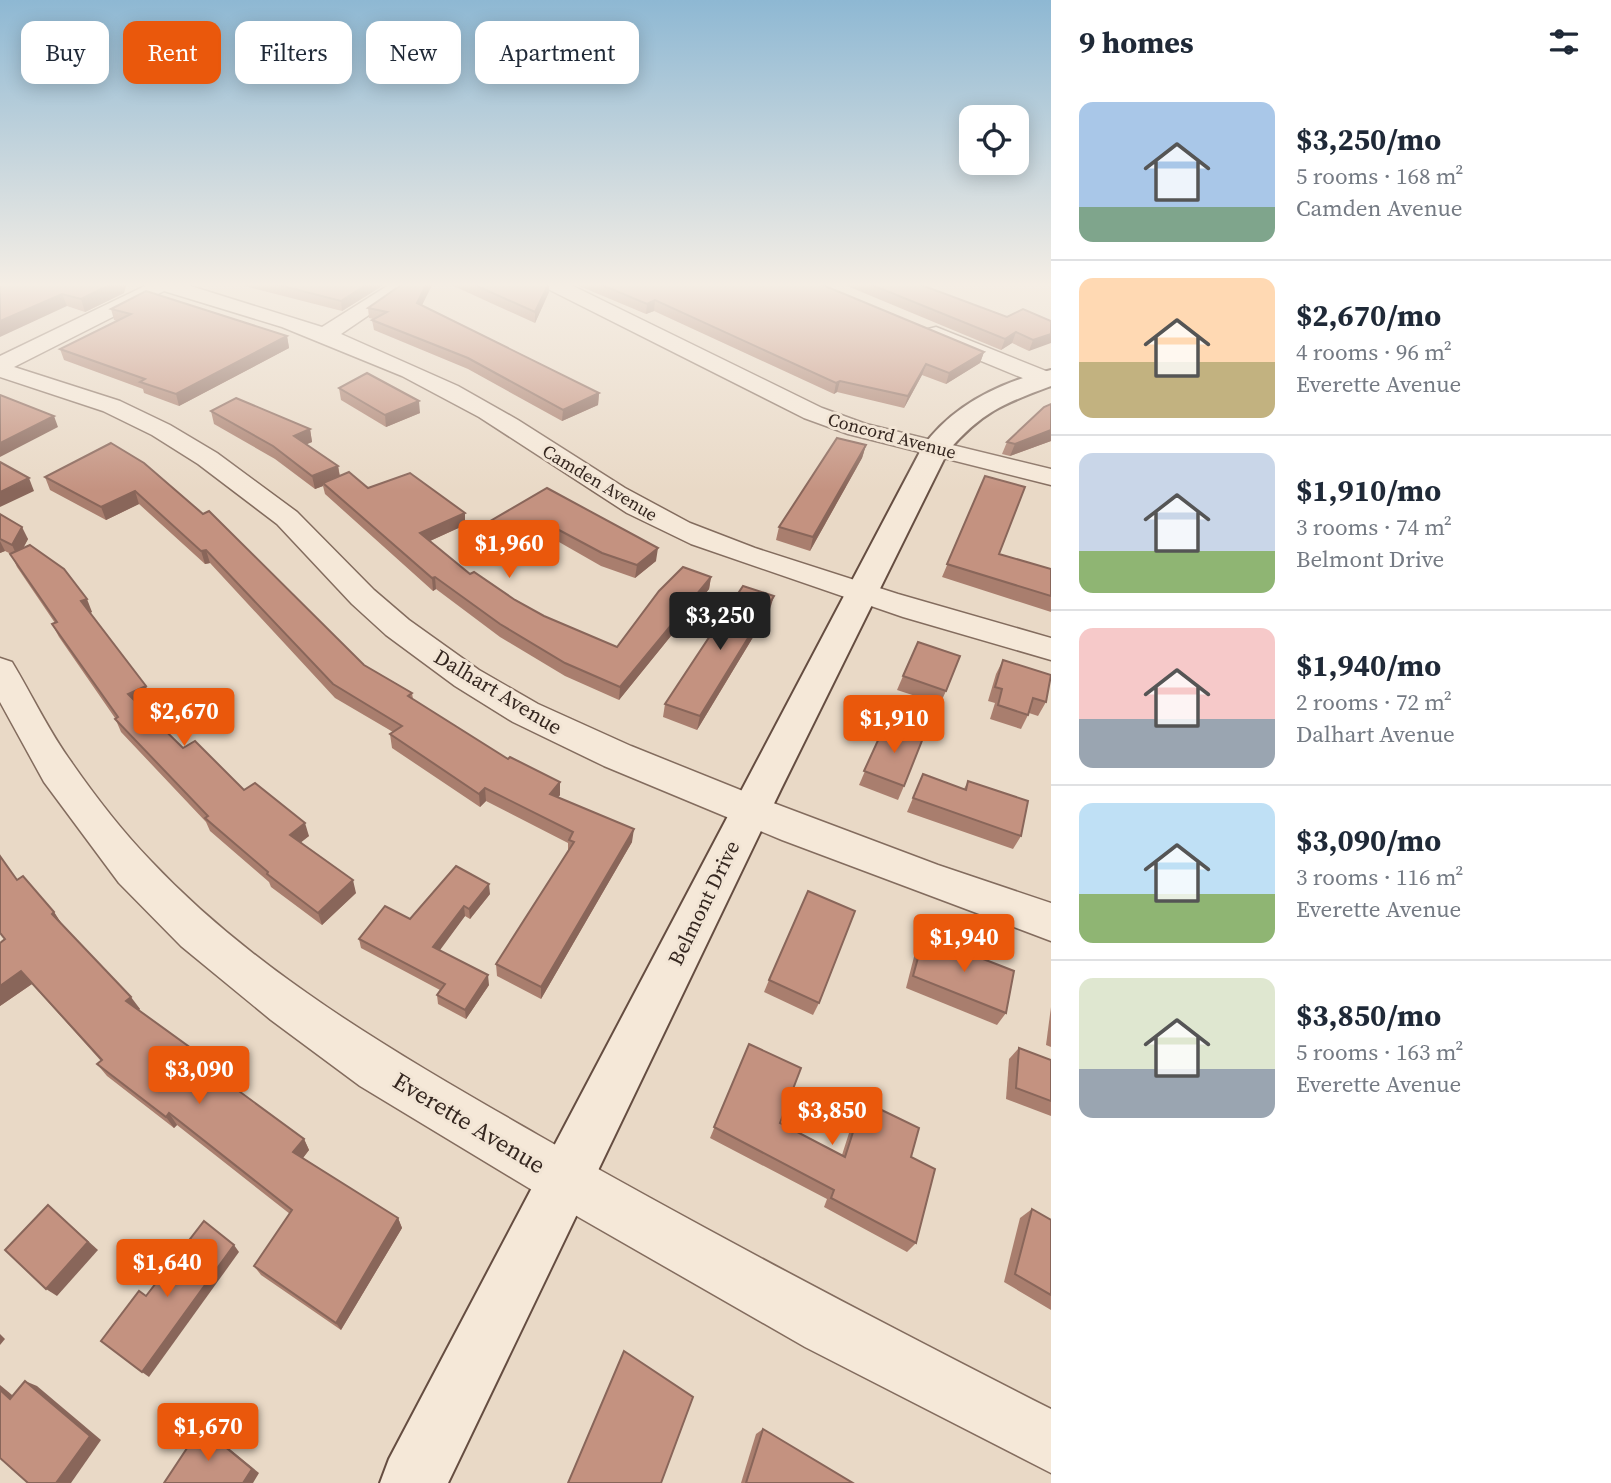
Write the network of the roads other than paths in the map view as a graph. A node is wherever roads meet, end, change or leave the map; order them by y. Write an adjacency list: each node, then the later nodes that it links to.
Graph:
1 (29, 352): 5 (street)
2 (367, 352): 9 (street, Camden Avenue)
3 (689, 352): 7 (street, Concord Avenue)
4 (983, 352): 6 (street)
5 (0, 367): 12 (street, Dalhart Avenue)
6 (1048, 378): 7 (street, Belmont Drive)
7 (936, 449): 8 (street, Concord Avenue); 9 (street, Belmont Drive)
8 (1051, 477)
9 (860, 593): 10 (street, Camden Avenue); 12 (street, Belmont Drive)
10 (1051, 649)
11 (0, 670): 14 (street, Everette Avenue)
12 (750, 811): 13 (street, Dalhart Avenue); 14 (street, Belmont Drive)
13 (1051, 922)
14 (566, 1180): 15 (street, Everette Avenue); 16 (street, Belmont Drive)
15 (1051, 1442)
16 (413, 1483)

